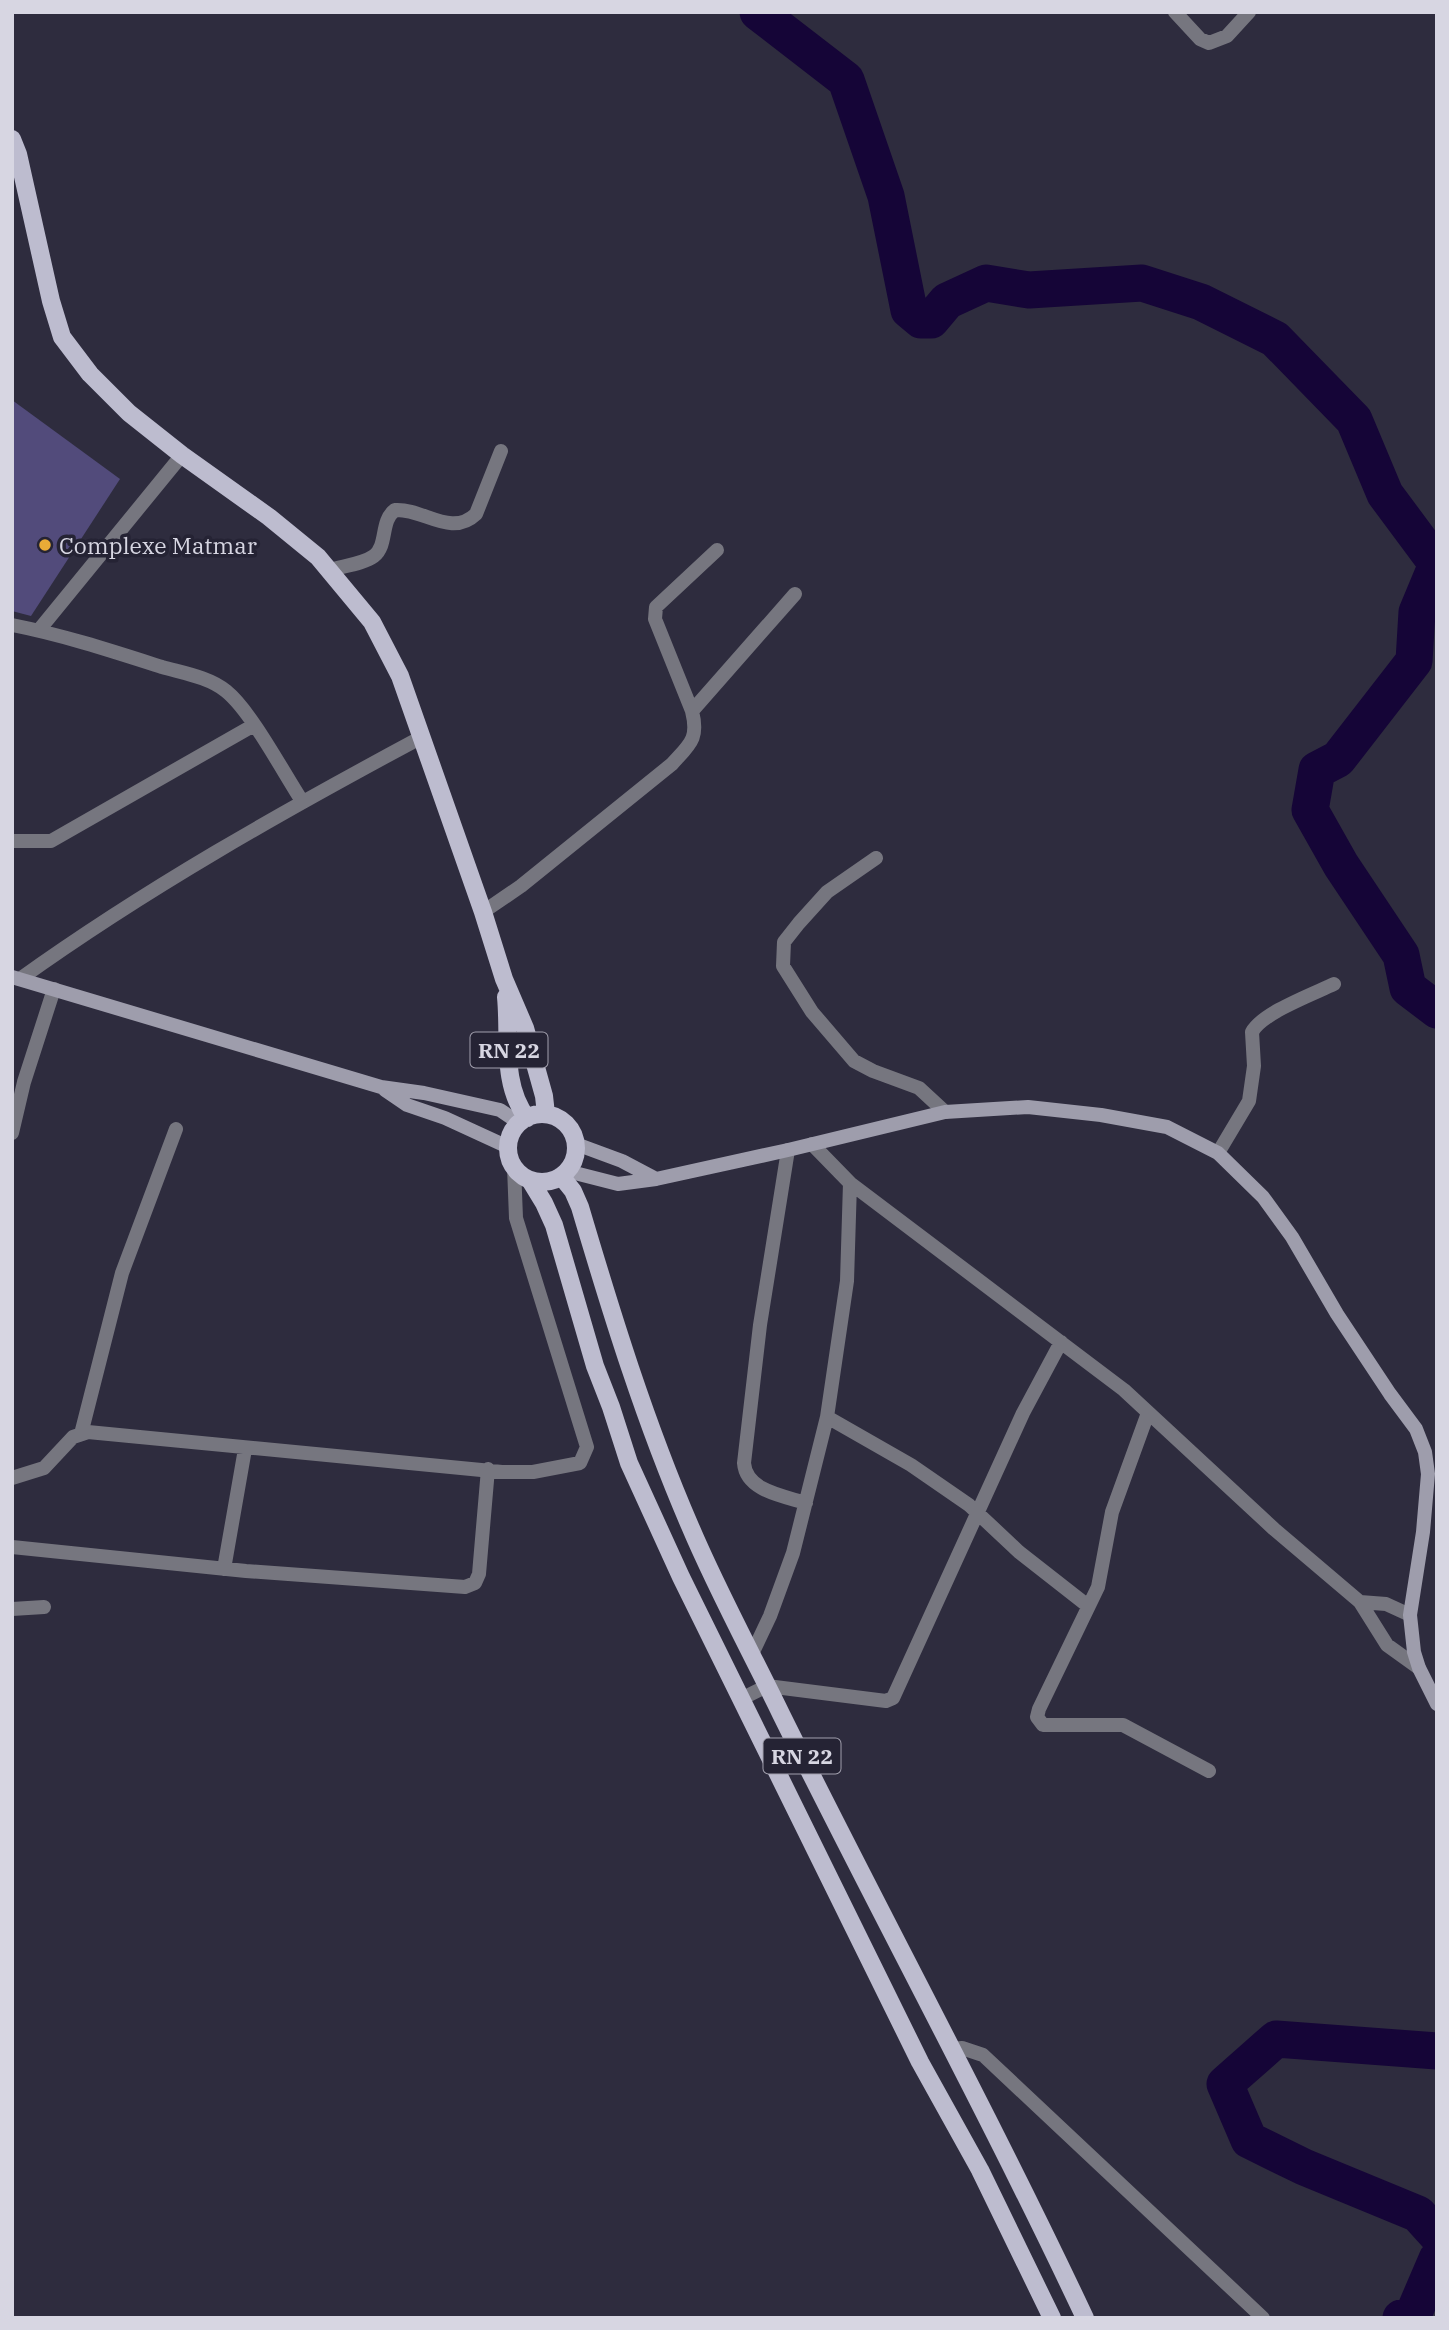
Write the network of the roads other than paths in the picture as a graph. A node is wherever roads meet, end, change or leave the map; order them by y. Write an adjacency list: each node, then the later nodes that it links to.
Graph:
1 (1175, 12): 2 (street)
2 (1249, 12)
3 (12, 139): 5 (main road, RN 22)
4 (501, 451): 7 (street)
5 (182, 455): 7 (main road, RN 22); 10 (street)
6 (717, 550): 11 (street)
7 (330, 570): 13 (main road, RN 22)
8 (795, 594): 11 (street)
9 (12, 625): 10 (street)
10 (39, 630): 12 (street)
11 (692, 711): 17 (street)
12 (254, 726): 14 (street); 15 (street)
13 (420, 738): 14 (street); 17 (main road, RN 22)
14 (302, 801): 18 (street)
15 (12, 841)
16 (876, 858): 23 (street)
17 (483, 912): 19 (main road, RN 22)
18 (16, 978): 21 (main road)
19 (504, 979): 24 (main road, RN 22); 25 (main road, RN 22)
20 (1334, 984): 32 (street)
21 (54, 989): 22 (main road); 27 (street)
22 (381, 1087): 25 (main road); 30 (main road)
23 (945, 1112): 29 (main road); 32 (main road)
24 (546, 1114): 25 (main road); 28 (main road)
25 (523, 1121): 30 (main road)
26 (176, 1129): 43 (street)
27 (12, 1133)
28 (576, 1144): 34 (main road); 35 (main road)
29 (812, 1144): 31 (main road); 37 (street)
30 (508, 1147): 33 (main road)
31 (788, 1150): 35 (main road); 47 (street)
32 (1218, 1153): 55 (main road)
33 (514, 1167): 36 (main road); 45 (street)
34 (564, 1174): 35 (main road); 36 (main road); 38 (main road, RN 22)
35 (656, 1179)
36 (530, 1180): 39 (main road, RN 22)
37 (850, 1182): 40 (street); 42 (street)
38 (602, 1282): 39 (main road); 56 (main road, RN 22)
39 (573, 1291): 59 (main road, RN 22)
40 (1062, 1342): 41 (street); 48 (street)
41 (1148, 1413): 51 (street); 52 (street)
42 (827, 1416): 47 (street); 48 (street)
43 (81, 1434): 44 (street); 46 (street)
44 (245, 1449): 45 (street); 50 (street)
45 (488, 1469): 50 (street)
46 (12, 1478)
47 (806, 1503): 56 (street)
48 (978, 1513): 52 (street); 58 (street)
49 (12, 1547): 50 (street)
50 (224, 1569)
51 (1360, 1602): 55 (street); 57 (street)
52 (1088, 1606): 61 (street)
53 (44, 1607): 54 (street)
54 (12, 1608)
55 (1410, 1615): 57 (main road)
56 (752, 1654): 58 (main road, RN 22)
57 (1419, 1668): 60 (main road)
58 (767, 1686): 59 (street); 62 (main road, RN 22)
59 (741, 1699): 63 (main road, RN 22)
60 (1437, 1704)
61 (1209, 1770)
62 (891, 1934): 63 (main road); 64 (main road, RN 22)
63 (865, 1948): 65 (main road, RN 22)
64 (951, 2049): 66 (main road, RN 22); 67 (street)
65 (1052, 2318)
66 (1085, 2318)
67 (1263, 2318)

